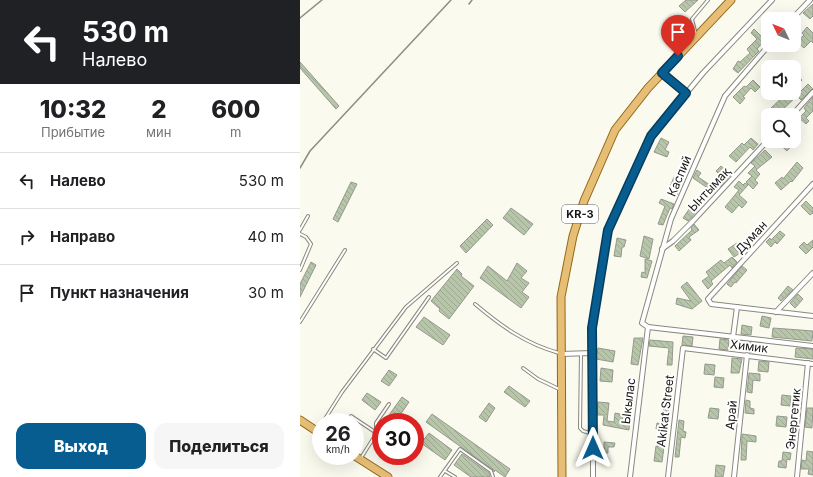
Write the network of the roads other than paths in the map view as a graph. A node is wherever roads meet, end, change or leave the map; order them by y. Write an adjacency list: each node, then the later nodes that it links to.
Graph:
1 (708, 0): 6 (lane)
2 (731, 0): 6 (main road, KR-3)
3 (772, 0): 10 (street)
4 (810, 0): 5 (street)
5 (799, 12)
6 (697, 36): 8 (main road, KR-3)
7 (763, 52): 18 (street, Каспий)
8 (662, 73): 10 (street); 34 (main road, KR-3)
9 (813, 92): 11 (street)
10 (686, 93): 33 (street)
11 (798, 108)
12 (761, 148): 18 (street, Ынтымақ)
13 (813, 184): 24 (street, Думан)
14 (308, 216): 15 (lane)
15 (300, 230)
16 (300, 234): 20 (lane)
17 (345, 250): 27 (lane)
18 (662, 250): 28 (street, Каспий)
19 (456, 263): 32 (lane)
20 (300, 270)
21 (813, 274): 25 (street)
22 (429, 297): 32 (lane)
23 (475, 304): 34 (lane)
24 (737, 307): 25 (street); 29 (street)
25 (776, 312): 26 (street)
26 (813, 316)
27 (300, 322)
28 (648, 327): 29 (street); 56 (street, Ыкылас)
29 (733, 337): 30 (street)
30 (813, 346)
31 (683, 348): 36 (street, Химик); 57 (street, Akikat Street)
32 (373, 349): 41 (lane)
33 (592, 353): 35 (street); 45 (street)
34 (561, 354): 35 (street); 39 (main road, KR-3)
35 (581, 354): 45 (lane)
36 (747, 356): 37 (street, Химик); 58 (street, Арай)
37 (811, 363): 59 (street, Энергетик)
38 (523, 368): 39 (lane)
39 (562, 390): 54 (main road, KR-3)
40 (389, 404): 42 (lane)
41 (329, 413)
42 (383, 413)
43 (300, 420): 44 (main road)
44 (312, 426)
45 (593, 434): 55 (street)
46 (372, 439): 47 (lane)
47 (364, 449)
48 (364, 462): 50 (main road)
49 (445, 470): 51 (lane); 52 (lane); 53 (lane)
50 (388, 477)
51 (440, 477)
52 (455, 477)
53 (493, 477)
54 (562, 477)
55 (593, 477)
56 (630, 477)
57 (668, 477)
58 (734, 477)
59 (797, 477)

